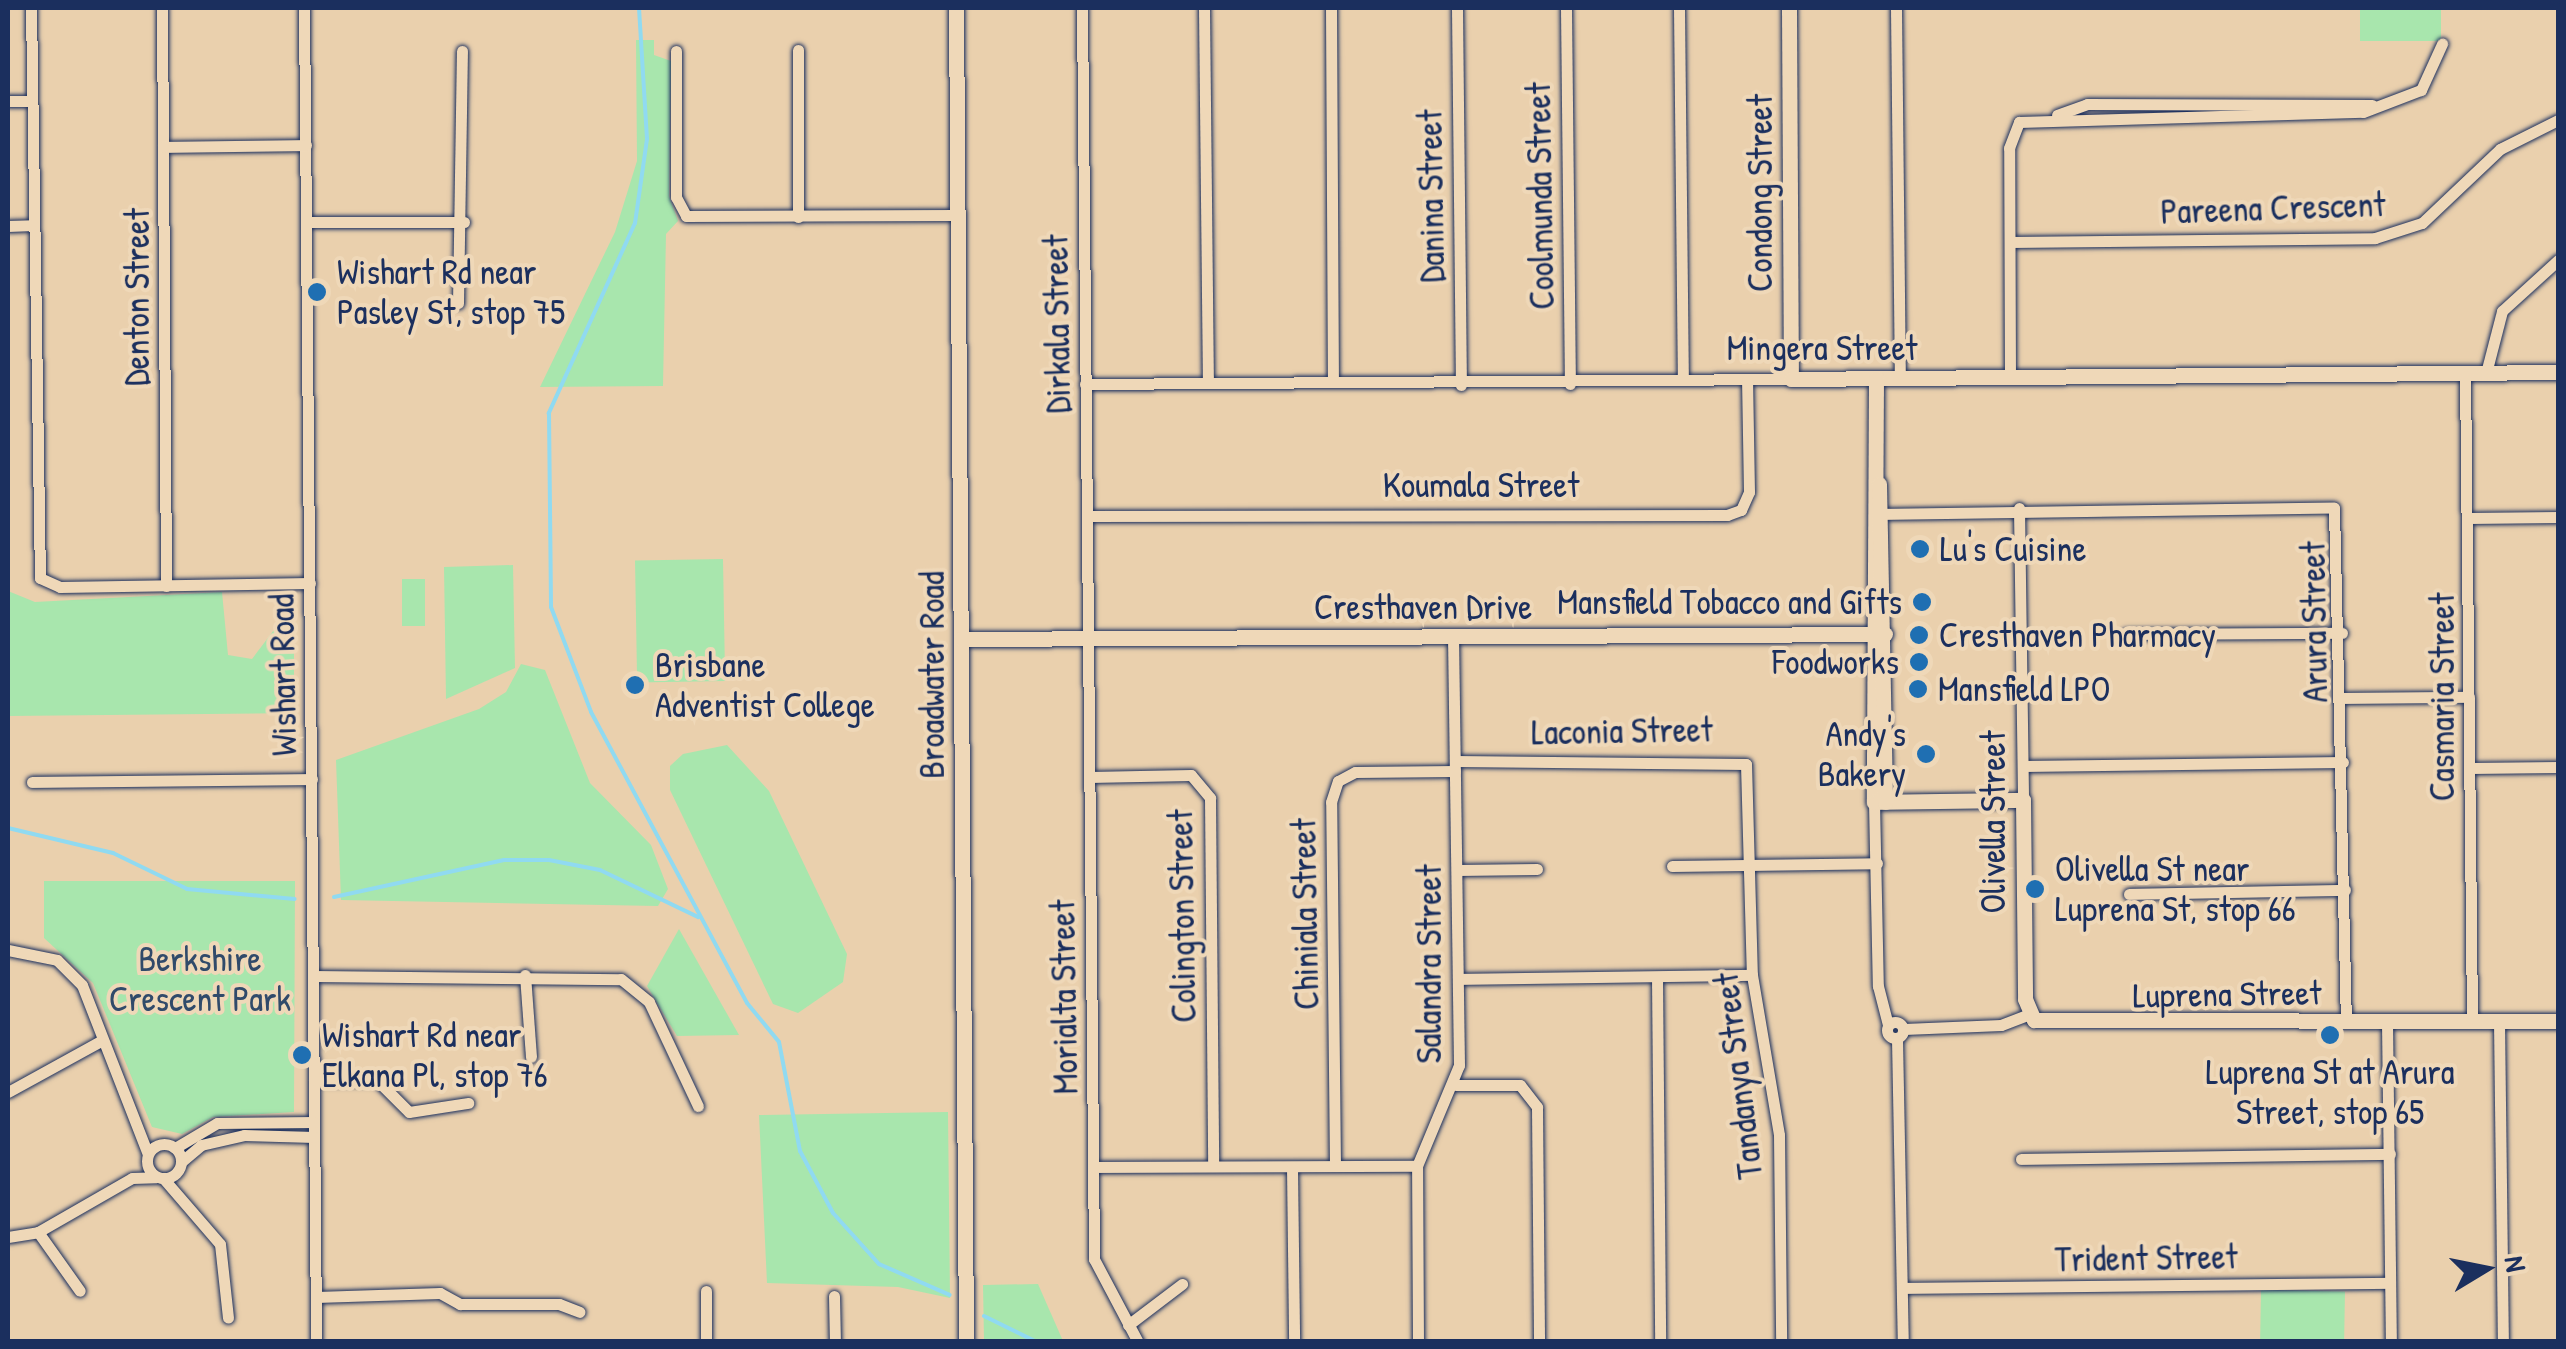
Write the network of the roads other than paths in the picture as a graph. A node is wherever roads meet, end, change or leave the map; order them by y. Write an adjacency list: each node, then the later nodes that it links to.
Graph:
1 (31, 8): 18 (street)
2 (162, 8): 21 (street, Denton Street)
3 (304, 8): 20 (street, Wishart Road)
4 (956, 8): 22 (street, Broadwater Road)
5 (1082, 8): 42 (street, Dirkala Street)
6 (1204, 8): 40 (street)
7 (1331, 8): 41 (street)
8 (1456, 8): 43 (street, Danina Street)
9 (1566, 8): 44 (street, Coolmunda Street)
10 (1678, 8): 37 (street)
11 (1789, 8): 39 (street, Condong Street)
12 (1896, 8): 35 (street)
13 (2442, 44): 28 (street)
14 (462, 50): 25 (street)
15 (798, 50): 23 (street)
16 (676, 51): 23 (street)
17 (8, 101): 18 (street)
18 (32, 101): 26 (street)
19 (2558, 120): 28 (street, Pareena Crescent)
20 (306, 145): 21 (street); 24 (street, Wishart Road)
21 (163, 147): 51 (street, Denton Street)
22 (957, 215): 23 (street); 57 (street, Broadwater Road)
23 (798, 217)
24 (307, 222): 25 (street); 50 (street, Wishart Road)
25 (464, 222): 30 (street)
26 (33, 225): 27 (street); 51 (street)
27 (8, 226)
28 (2010, 242): 36 (street)
29 (2558, 260): 33 (street)
30 (458, 303)
31 (2558, 372): 33 (street, Mingera Street)
32 (2465, 373): 33 (street, Mingera Street); 36 (street, Mingera Street); 49 (street, Casmaria Street)
33 (2486, 373)
34 (1876, 378): 35 (street, Mingera Street); 39 (street, Mingera Street); 46 (street)
35 (1900, 378): 36 (street, Mingera Street)
36 (2010, 378)
37 (1682, 379): 38 (street, Mingera Street); 44 (street, Mingera Street)
38 (1747, 379): 39 (street, Mingera Street); 47 (street, Koumala Street)
39 (1790, 379)
40 (1208, 382): 41 (street, Mingera Street); 42 (street, Mingera Street)
41 (1333, 382): 43 (street, Mingera Street)
42 (1085, 384): 47 (street, Dirkala Street)
43 (1461, 384): 44 (street, Mingera Street)
44 (1570, 384)
45 (2019, 508): 46 (street, Arura Street); 52 (street, Arura Street); 62 (street, Olivella Street)
46 (1878, 514): 53 (street)
47 (1087, 516): 56 (street, Dirkala Street)
48 (2558, 517): 49 (street)
49 (2468, 518): 58 (street, Casmaria Street)
50 (310, 583): 51 (street); 66 (street, Wishart Road)
51 (166, 586)
52 (2342, 632): 54 (street); 59 (street, Arura Street)
53 (1879, 634): 55 (street, Cresthaven Drive); 69 (street)
54 (2126, 634)
55 (1452, 637): 56 (street, Cresthaven Drive); 61 (street, Salandra Street)
56 (1087, 639): 57 (street, Cresthaven Drive); 65 (street, Morialta Street)
57 (961, 640): 128 (street, Broadwater Road)
58 (2469, 697): 59 (street); 64 (street, Casmaria Street)
59 (2343, 698): 60 (street, Arura Street)
60 (2343, 762): 62 (street); 75 (street, Arura Street)
61 (1455, 766): 71 (street, Laconia Street); 74 (street, Salandra Street); 105 (street, Chiniala Street)
62 (2023, 766): 68 (street, Olivella Street)
63 (2558, 767): 64 (street)
64 (2470, 768): 88 (street, Casmaria Street)
65 (1089, 777): 104 (street, Colington Street); 109 (street, Morialta Street)
66 (312, 779): 67 (street); 79 (street, Wishart Road)
67 (32, 782)
68 (2023, 800): 69 (street); 83 (street, Olivella Street)
69 (1879, 802): 70 (street)
70 (1877, 863): 71 (street); 89 (street)
71 (1752, 865): 72 (street); 80 (street, Tandanya Street)
72 (1672, 866)
73 (1536, 869): 74 (street)
74 (1456, 870): 82 (street, Salandra Street)
75 (2345, 890): 76 (street); 86 (street, Arura Street)
76 (2128, 894)
77 (8, 950): 90 (street)
78 (525, 975): 79 (street); 91 (street); 96 (street)
79 (313, 976): 92 (street, Wishart Road)
80 (1752, 976): 81 (street); 134 (street, Tandanya Street)
81 (1658, 977): 82 (street); 133 (street)
82 (1458, 980): 93 (street, Salandra Street)
83 (2030, 1014): 86 (street, Luprena Street); 89 (street, Luprena Street)
84 (2558, 1020): 85 (street, Luprena Street)
85 (2499, 1021): 88 (street, Luprena Street); 137 (street)
86 (2346, 1022): 87 (street, Luprena Street)
87 (2387, 1022): 88 (street, Luprena Street); 101 (street)
88 (2472, 1022)
89 (1900, 1034): 117 (street)
90 (98, 1042): 94 (street); 98 (street)
91 (531, 1057)
92 (314, 1080): 95 (street); 97 (street, Wishart Road)
93 (1456, 1084): 106 (street, Salandra Street); 132 (street)
94 (8, 1092)
95 (468, 1102)
96 (698, 1106)
97 (314, 1122): 99 (street, Wishart Road); 100 (street)
98 (145, 1129): 100 (street); 102 (street)
99 (314, 1137): 107 (street); 121 (street, Wishart Road)
100 (169, 1145): 102 (street); 107 (street)
101 (2390, 1154): 103 (street); 115 (street)
102 (147, 1158): 110 (street); 111 (street)
103 (2021, 1159)
104 (1212, 1166): 108 (street); 109 (street)
105 (1335, 1166): 106 (street); 108 (street)
106 (1417, 1166): 131 (street, Salandra Street)
107 (180, 1167): 111 (street); 112 (street)
108 (1292, 1167): 130 (street)
109 (1093, 1168): 124 (street, Morialta Street)
110 (132, 1178): 111 (street); 113 (street)
111 (160, 1178): 112 (street)
112 (180, 1195): 123 (street)
113 (38, 1232): 114 (street); 118 (street)
114 (8, 1237)
115 (2390, 1283): 117 (street, Trident Street); 136 (street)
116 (1182, 1284): 124 (street)
117 (1902, 1288): 135 (street)
118 (80, 1291)
119 (706, 1292): 126 (street)
120 (834, 1296): 127 (street)
121 (316, 1297): 122 (street); 125 (street, Wishart Road)
122 (580, 1312)
123 (228, 1318)
124 (1128, 1326): 129 (street, Morialta Street)
125 (316, 1342)
126 (706, 1342)
127 (834, 1342)
128 (966, 1342)
129 (1138, 1342)
130 (1294, 1342)
131 (1418, 1342)
132 (1539, 1342)
133 (1660, 1342)
134 (1781, 1342)
135 (1903, 1342)
136 (2391, 1342)
137 (2504, 1342)

